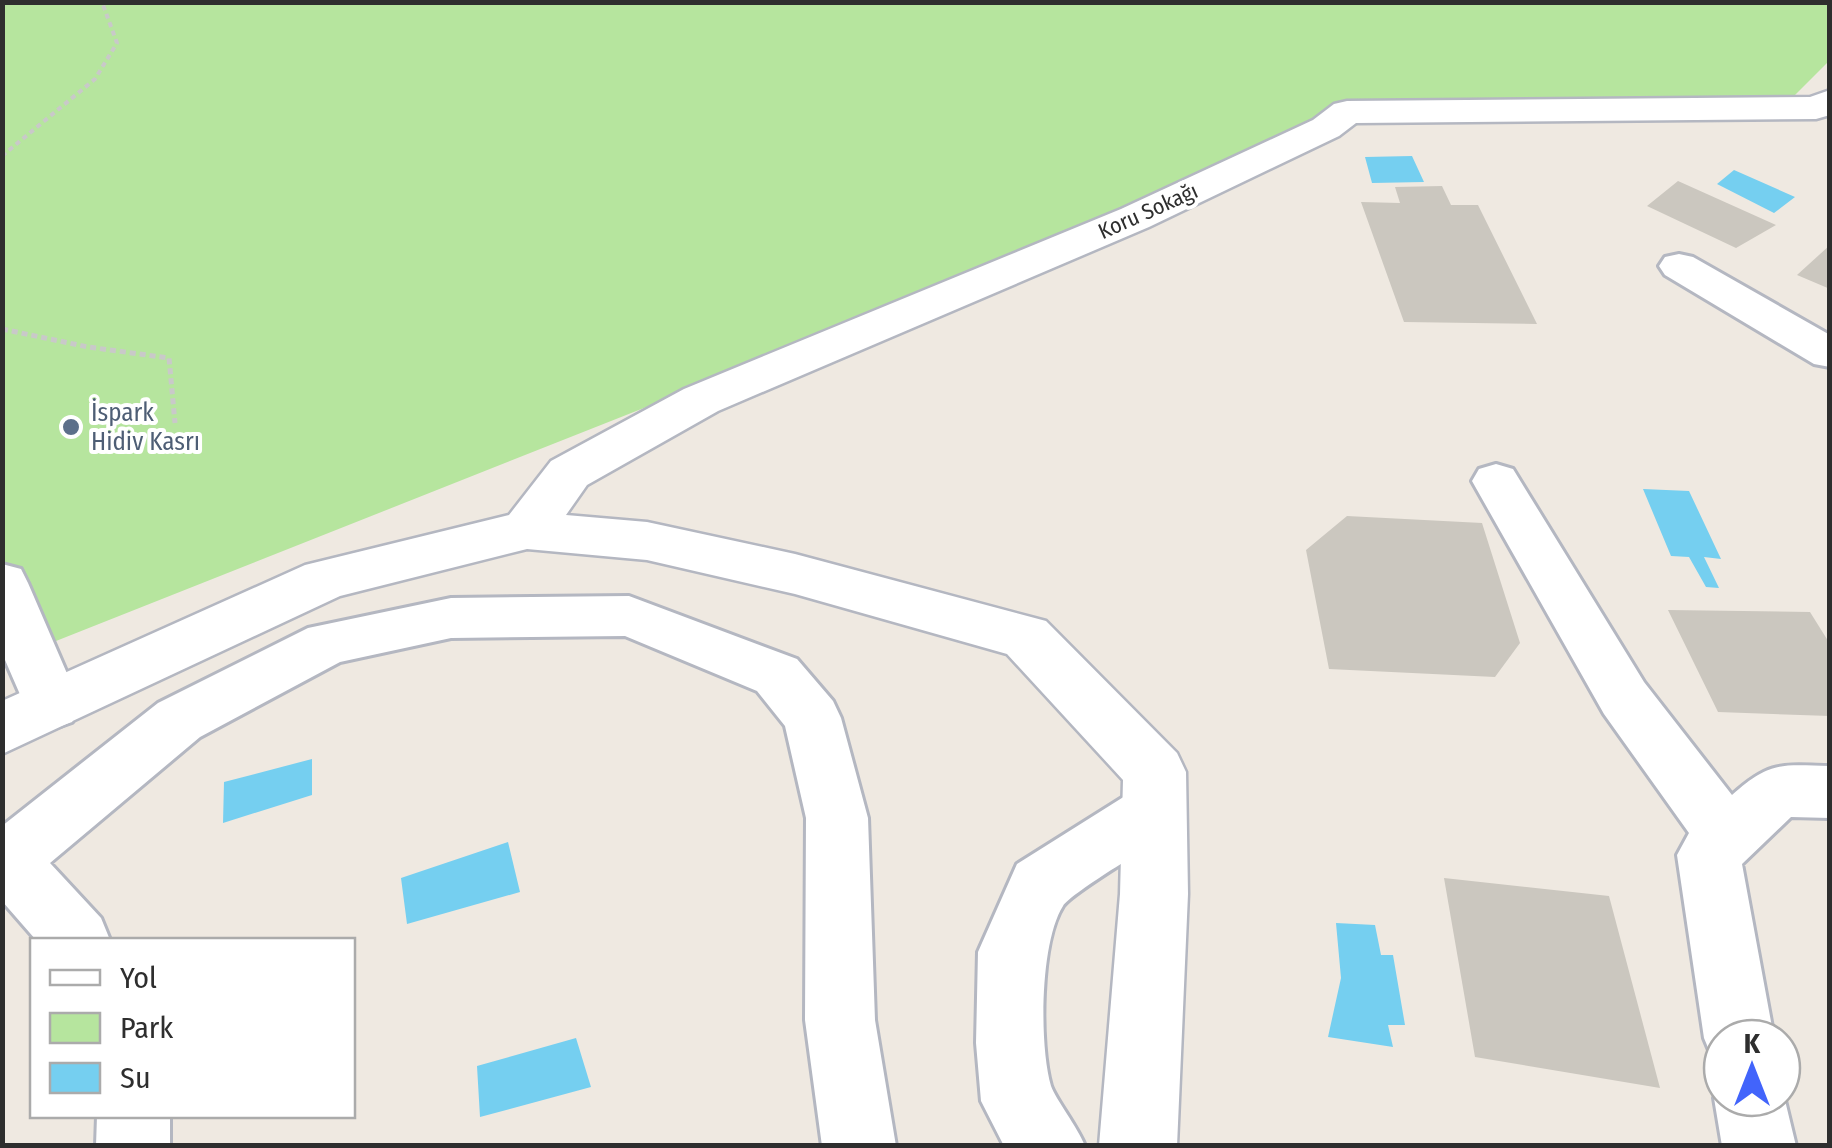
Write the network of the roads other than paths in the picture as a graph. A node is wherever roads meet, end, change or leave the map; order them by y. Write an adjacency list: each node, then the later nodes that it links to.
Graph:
1 (1830, 101): 5 (street, Koru Sokağı)
2 (1679, 266): 3 (street)
3 (1830, 354)
4 (1496, 480): 10 (street)
5 (527, 530): 7 (street); 9 (street)
6 (2, 583): 7 (street)
7 (27, 718)
8 (1830, 792): 10 (street)
9 (1155, 810): 18 (street); 19 (street)
10 (1728, 838): 13 (street)
11 (5, 857): 12 (street); 17 (street)
12 (75, 938)
13 (1736, 1018)
14 (134, 1118): 16 (street)
15 (1754, 1118): 20 (street)
16 (133, 1146)
17 (860, 1146)
18 (1048, 1146)
19 (1138, 1146)
20 (1760, 1146)

